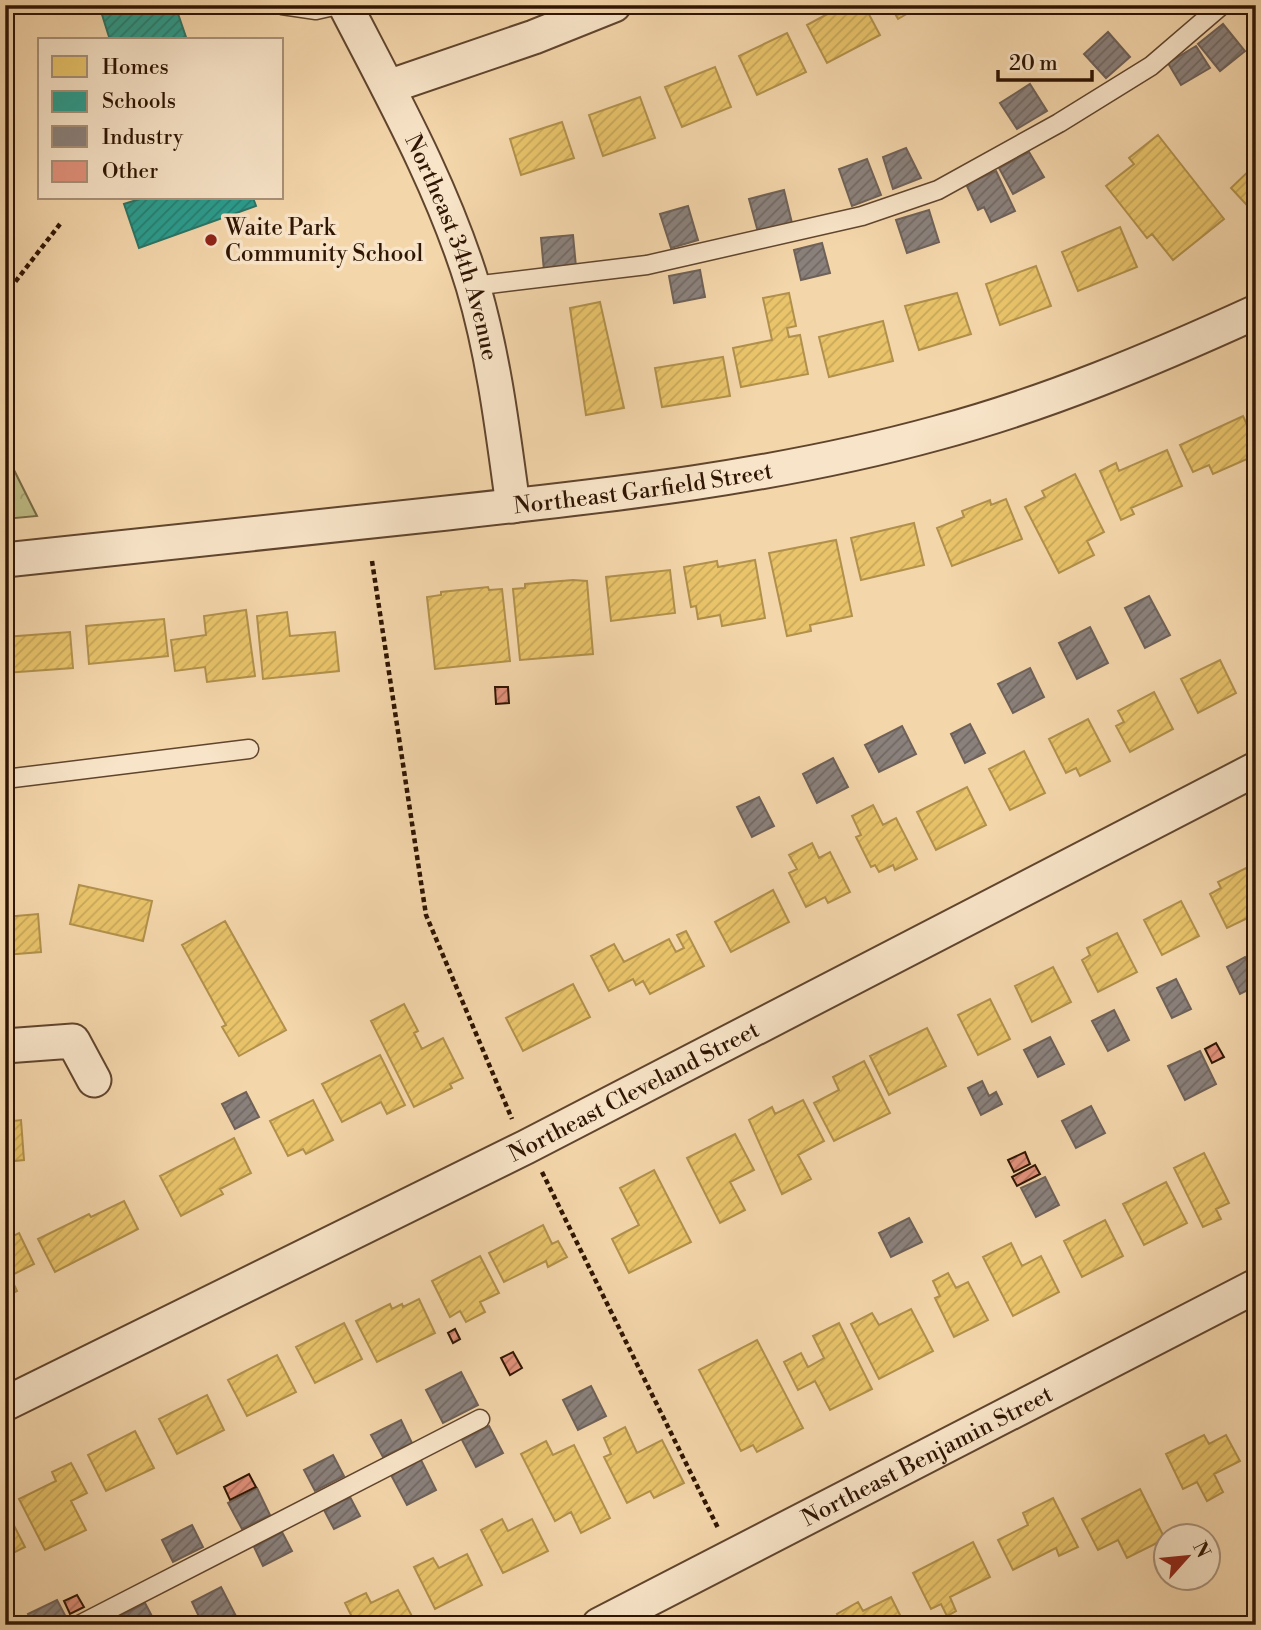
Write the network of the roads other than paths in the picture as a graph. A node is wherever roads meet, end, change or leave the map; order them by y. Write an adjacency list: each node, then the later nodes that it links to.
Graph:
1 (282, 5): 2 (lane)
2 (338, 5)
3 (345, 5): 6 (street, Northeast 34th Avenue)
4 (614, 5): 6 (street)
5 (1222, 5): 7 (lane)
6 (388, 87): 7 (street, Northeast 34th Avenue)
7 (473, 286): 9 (street, Northeast 34th Avenue)
8 (1256, 312): 9 (street, Northeast Garfield Street)
9 (513, 506): 10 (street, Northeast Garfield Street)
10 (5, 560)
11 (249, 749): 13 (lane)
12 (1256, 769): 17 (street, Northeast Cleveland Street)
13 (5, 779)
14 (5, 1046): 15 (street)
15 (94, 1080)
16 (1256, 1286): 19 (street, Northeast Benjamin Street)
17 (5, 1404)
18 (480, 1419): 20 (lane)
19 (639, 1616): 21 (street, Northeast Benjamin Street)
20 (79, 1625)
21 (599, 1625)

